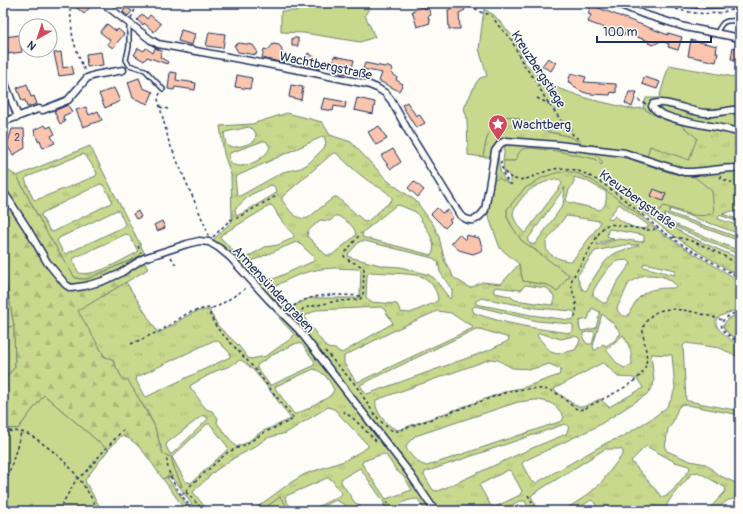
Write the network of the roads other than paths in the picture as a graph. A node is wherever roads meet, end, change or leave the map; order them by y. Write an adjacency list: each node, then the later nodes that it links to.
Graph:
1 (103, 3): 3 (street, Wachtbergstraße)
2 (616, 3): 5 (street)
3 (130, 21): 9 (lane); 14 (street, Wachtbergstraße)
4 (740, 21): 5 (lane)
5 (717, 34): 6 (street)
6 (740, 38)
7 (123, 70): 11 (street)
8 (3, 78): 11 (street)
9 (163, 90)
10 (740, 109): 13 (street)
11 (18, 117): 12 (street)
12 (3, 122)
13 (740, 133)
14 (501, 143): 15 (street, Kreuzbergstraße)
15 (740, 168)
16 (3, 192): 17 (street, Armensündergraben)
17 (435, 511)

